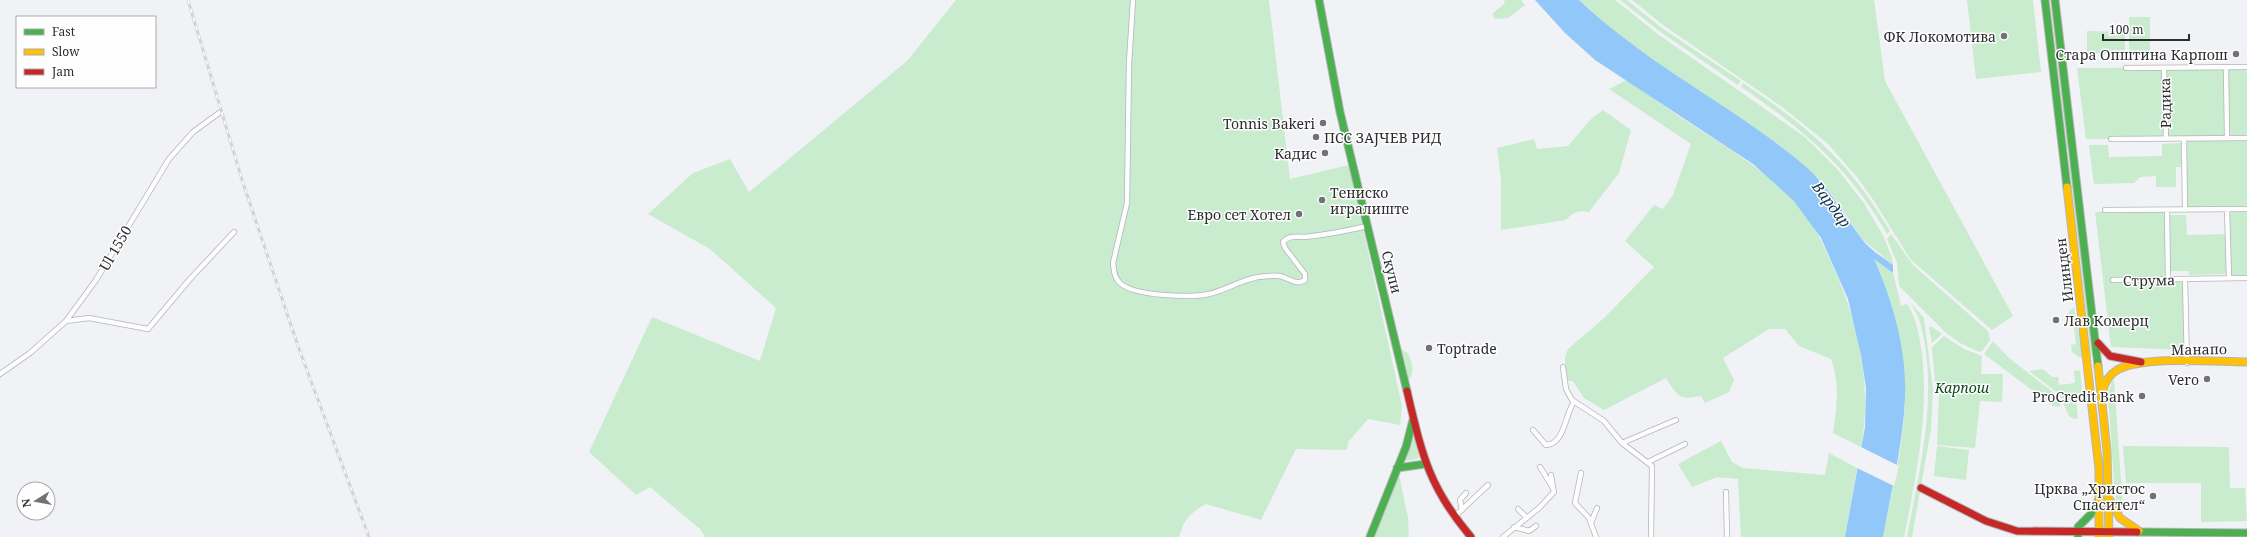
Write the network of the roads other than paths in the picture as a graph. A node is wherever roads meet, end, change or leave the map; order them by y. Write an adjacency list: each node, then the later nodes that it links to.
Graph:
1 (1133, 0): 20 (street)
2 (1319, 0): 20 (street, Скупи)
3 (2045, 0): 53 (street, Илинден)
4 (2055, 0): 28 (street, Илинден)
5 (2226, 67): 6 (street, Радика); 8 (street, Радика); 10 (street)
6 (2247, 67)
7 (2126, 68): 8 (street, Радика)
8 (2164, 68): 13 (street, Радика)
9 (219, 113): 27 (street, Ul 1550)
10 (2227, 138): 11 (street); 14 (street)
11 (2247, 138)
12 (2111, 139): 13 (street)
13 (2166, 139): 14 (street)
14 (2184, 139): 19 (street)
15 (2227, 209): 16 (street); 19 (street); 22 (street)
16 (2247, 209)
17 (2105, 210): 18 (street)
18 (2166, 210): 19 (street); 26 (street)
19 (2185, 210)
20 (1367, 226): 36 (street, Скупи)
21 (234, 232): 27 (street)
22 (2228, 278): 23 (street, Струма); 24 (street, Струма)
23 (2247, 278)
24 (2185, 279): 26 (street, Струма); 31 (street, Струма)
25 (2113, 280): 26 (street, Струма)
26 (2168, 280)
27 (66, 320): 33 (street, Ul 1550)
28 (2096, 338): 30 (street, Манапо); 34 (street, Илинден)
29 (2247, 362): 31 (street, Манапо)
30 (2151, 363): 31 (street, Манапо); 34 (street, Манапо)
31 (2187, 363)
32 (1563, 367): 35 (street)
33 (0, 374)
34 (2102, 396): 52 (street, Илинден)
35 (1574, 402): 38 (street); 39 (street)
36 (1413, 420): 42 (street, Скупи); 44 (street)
37 (1676, 420): 39 (street)
38 (1533, 430)
39 (1622, 443): 41 (street)
40 (1685, 444): 41 (street)
41 (1648, 462): 72 (street)
42 (1425, 464): 44 (street); 57 (street, Скупи)
43 (1540, 467): 48 (street)
44 (1397, 468): 68 (street)
45 (1581, 473): 59 (street)
46 (1551, 475): 48 (street)
47 (1488, 485): 56 (street)
48 (1553, 488): 58 (street)
49 (1921, 488): 64 (street)
50 (1726, 492): 73 (street)
51 (1466, 493): 56 (street)
52 (2109, 497): 62 (street); 66 (street, Илинден)
53 (2099, 498): 64 (street); 65 (street, Илинден)
54 (1597, 508): 59 (street)
55 (1518, 509): 58 (street)
56 (1462, 510): 57 (street)
57 (1454, 518): 69 (street, Скупи)
58 (1527, 518): 61 (street)
59 (1591, 523): 71 (street)
60 (1536, 526): 61 (street)
61 (1514, 527): 70 (street)
62 (2141, 532): 66 (street); 67 (street); 74 (street)
63 (2247, 532): 67 (street)
64 (2078, 534): 65 (street)
65 (2099, 535): 66 (street)
66 (2109, 535)
67 (2205, 535)
68 (1370, 537)
69 (1471, 537)
70 (1503, 537)
71 (1596, 537)
72 (1651, 537)
73 (1727, 537)
74 (2134, 537)

